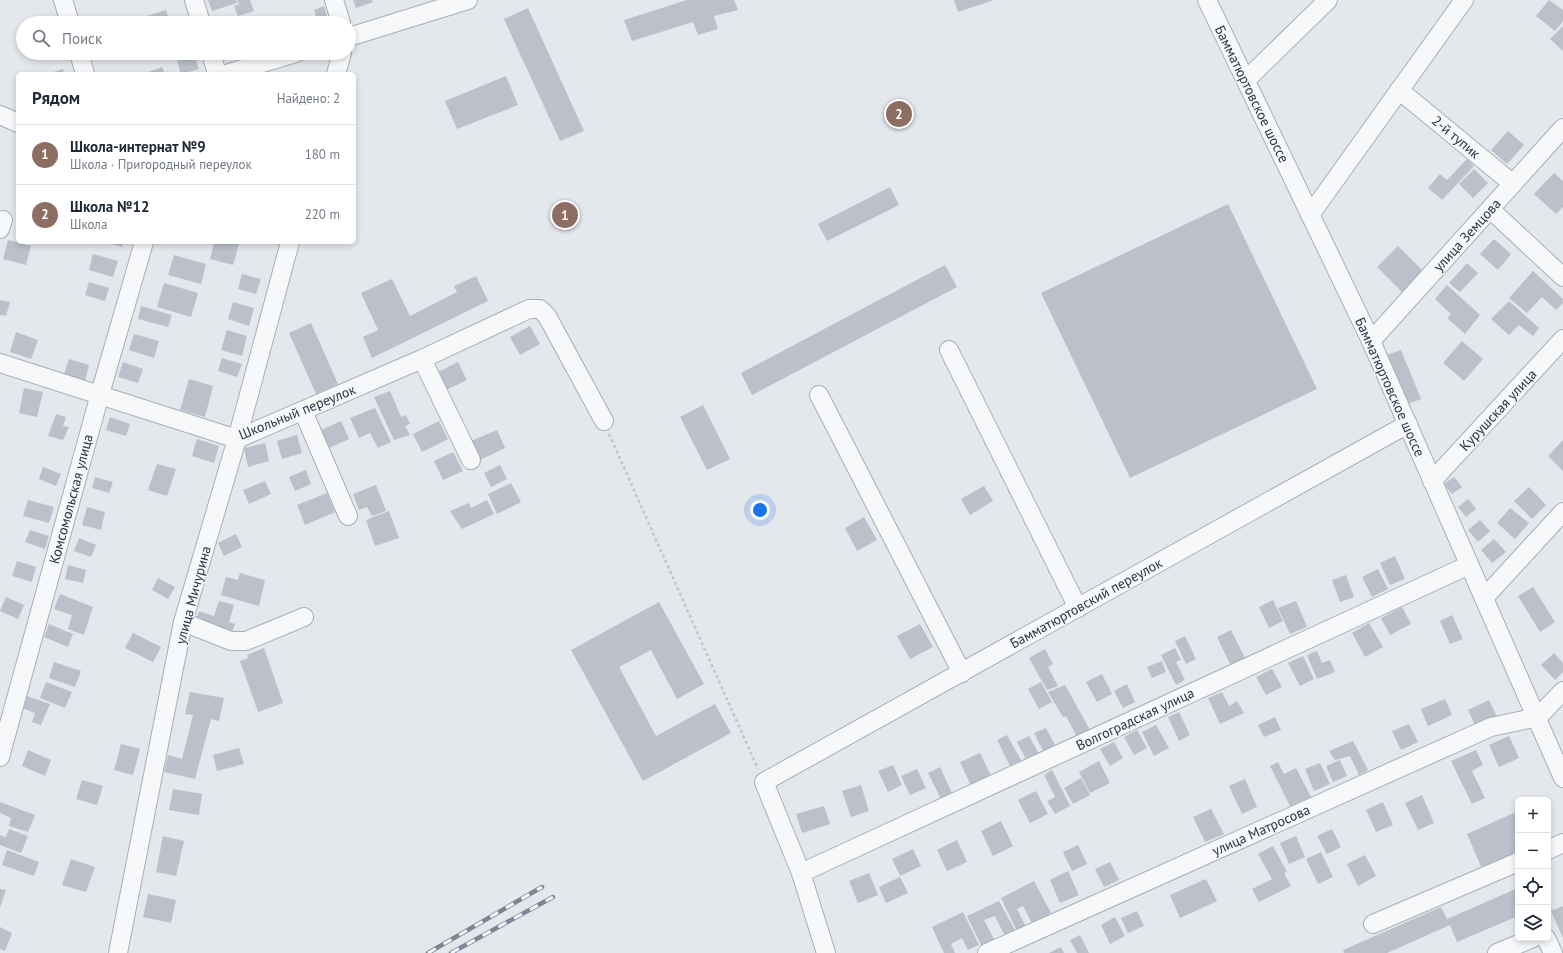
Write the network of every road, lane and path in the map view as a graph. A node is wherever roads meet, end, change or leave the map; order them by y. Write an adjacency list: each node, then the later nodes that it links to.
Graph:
1 (63, 0): 8 (street)
2 (194, 0): 9 (street)
3 (334, 0): 10 (street)
4 (468, 0): 11 (street)
5 (1207, 0): 20 (street, Бамматюртовское шоссе)
6 (1328, 0): 20 (street)
7 (1464, 0): 21 (street)
8 (68, 16)
9 (199, 16)
10 (339, 16)
11 (356, 35)
12 (81, 60): 16 (street)
13 (213, 60): 17 (street)
14 (273, 60): 18 (street)
15 (340, 60): 19 (street)
16 (84, 72)
17 (216, 72)
18 (233, 72)
19 (337, 72)
20 (1246, 80): 27 (street, Бамматюртовское шоссе)
21 (1399, 90): 25 (street, 2-й тупик); 27 (street)
22 (0, 115): 23 (street)
23 (16, 122)
24 (1563, 128): 25 (street, улица Земцова)
25 (1513, 184): 26 (street, улица Земцова)
26 (1490, 209): 30 (street); 32 (street, улица Земцова)
27 (1310, 215): 32 (street, Бамматюртовское шоссе)
28 (143, 244): 36 (street, Комсомольская улица)
29 (289, 244): 41 (street, улица Мичурина)
30 (1563, 277)
31 (1563, 339): 43 (street, Курушская улица)
32 (1371, 341): 40 (street, Бамматюртовское шоссе)
33 (949, 350): 48 (street)
34 (422, 359): 38 (street, Школьный переулок); 39 (street, Школьный переулок); 42 (street)
35 (0, 363): 36 (street, Школьный переулок)
36 (100, 394): 41 (street, Школьный переулок); 54 (street, Комсомольская улица)
37 (819, 394): 51 (street)
38 (303, 411): 41 (street, Школьный переулок); 45 (street)
39 (604, 422): 56 (path)
40 (1408, 424): 43 (street, Бамматюртовское шоссе); 48 (street, Бамматюртовский переулок)
41 (237, 439): 50 (street, улица Мичурина)
42 (471, 460)
43 (1432, 481): 46 (street, Бамматюртовское шоссе)
44 (1563, 512): 47 (street)
45 (348, 516)
46 (1469, 565): 47 (street, Бамматюртовское шоссе); 60 (street, Волгоградская улица)
47 (1484, 598): 53 (street, Бамматюртовское шоссе)
48 (1078, 608): 51 (street, Бамматюртовский переулок)
49 (304, 617): 50 (street)
50 (183, 622): 64 (street, улица Мичурина)
51 (962, 673): 56 (street, Бамматюртовский переулок)
52 (1563, 691): 53 (street)
53 (1538, 718): 55 (street, Бамматюртовское шоссе); 66 (street, улица Матросова)
54 (0, 757)
55 (1563, 778)
56 (764, 782): 60 (street)
57 (1563, 843): 58 (street)
58 (1551, 849)
59 (1515, 863): 61 (street)
60 (801, 873): 65 (street)
61 (1373, 924)
62 (1526, 941): 67 (street)
63 (1547, 941): 68 (street)
64 (118, 953)
65 (826, 953)
66 (987, 953)
67 (1497, 953)
68 (1553, 953)

